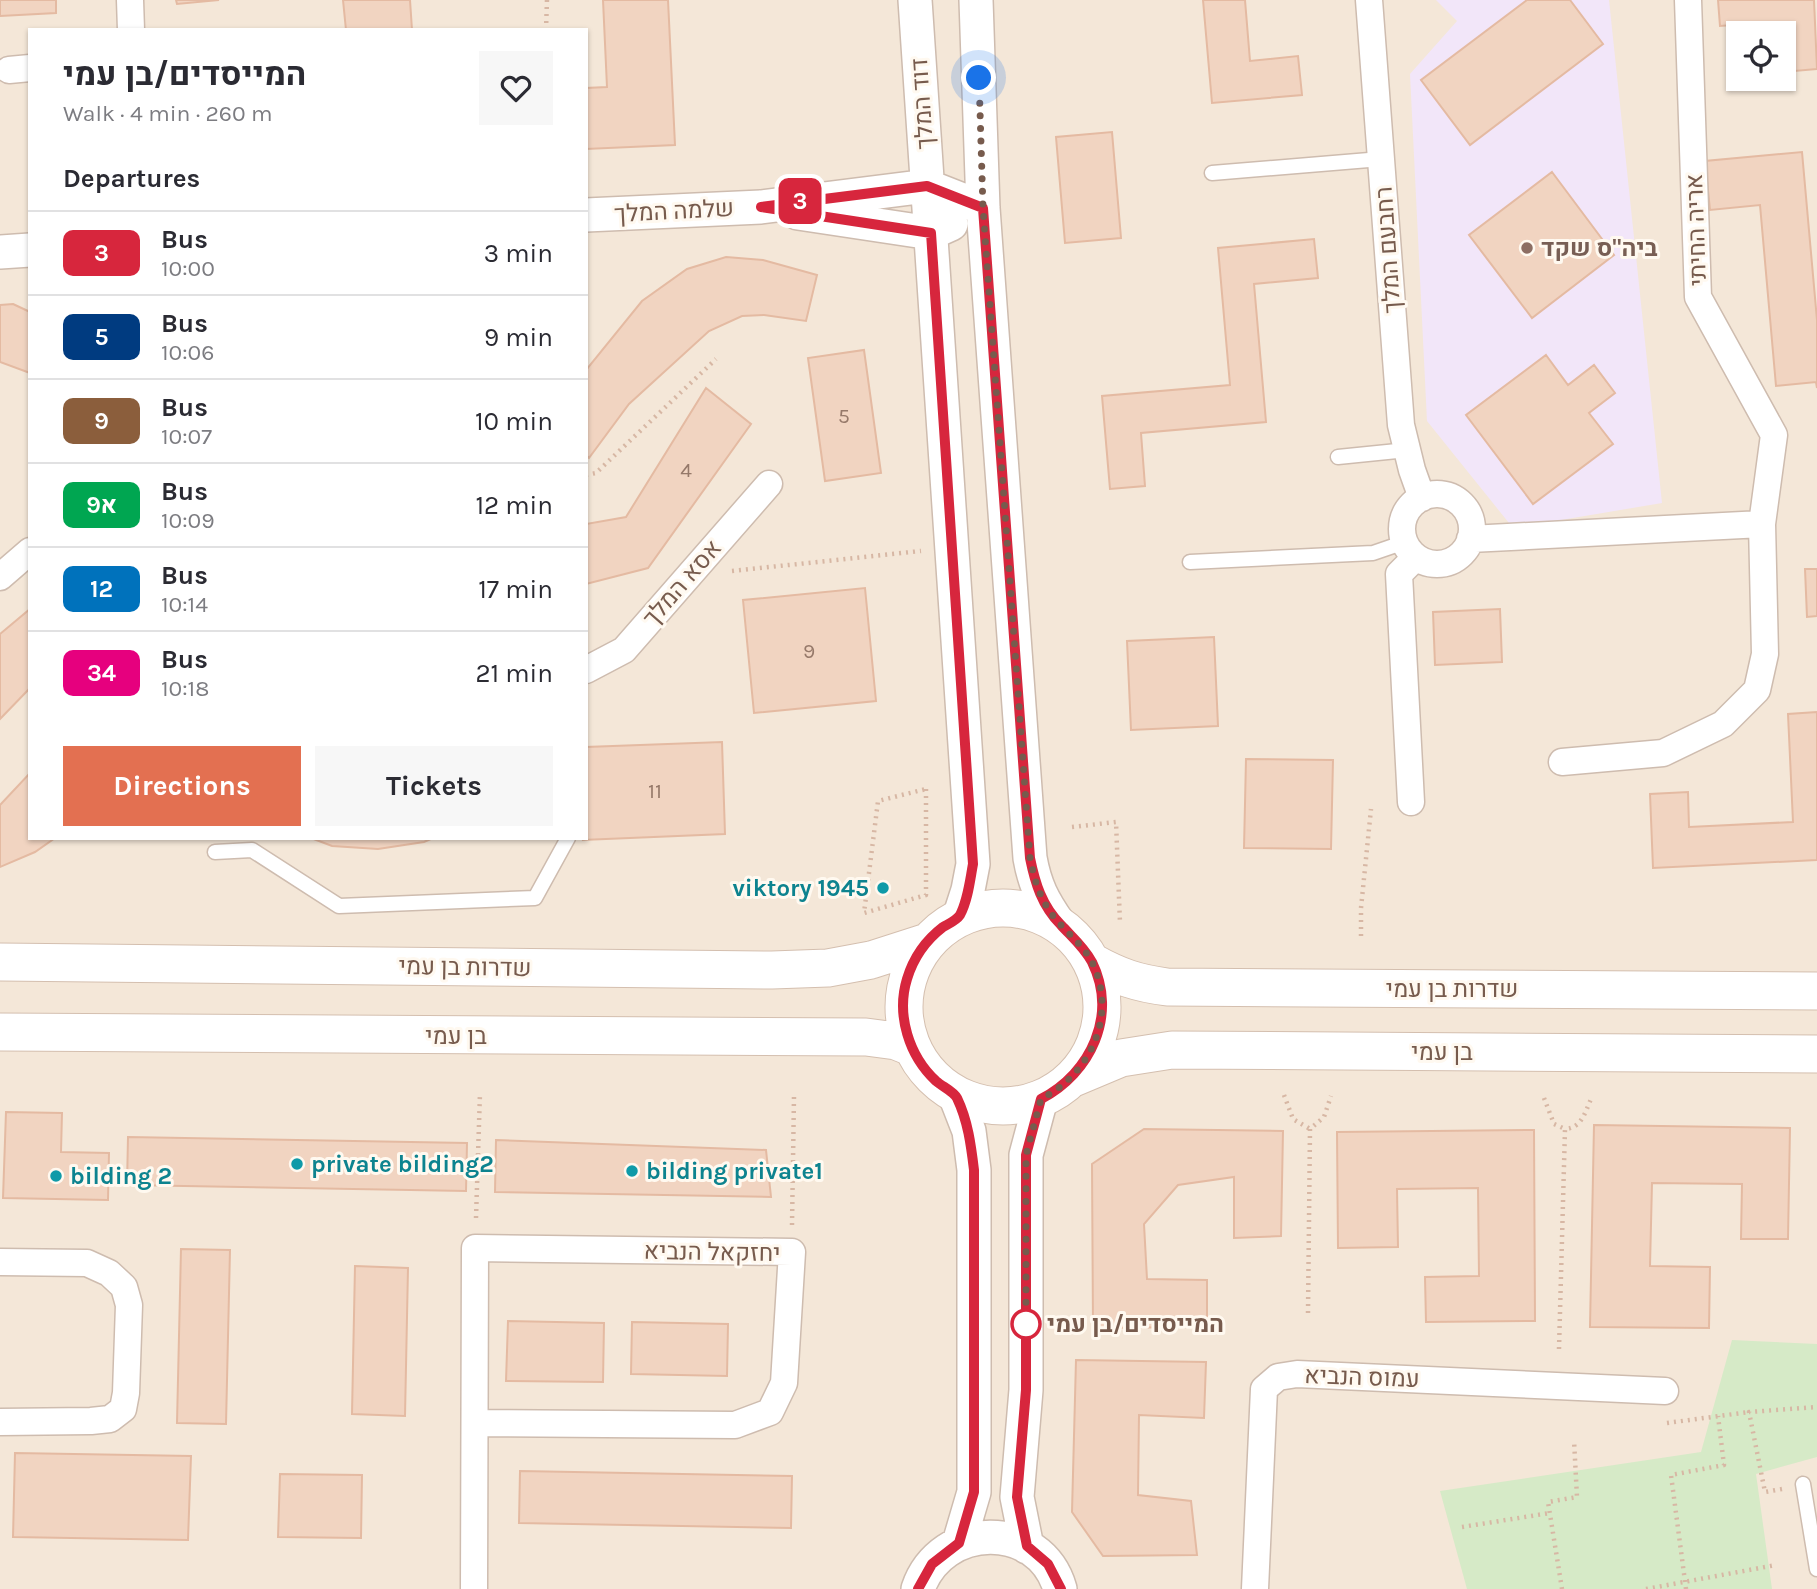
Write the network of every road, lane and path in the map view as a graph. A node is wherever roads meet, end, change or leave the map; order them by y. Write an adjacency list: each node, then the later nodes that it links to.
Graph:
1 (130, 0): 7 (street)
2 (547, 0): 8 (path)
3 (915, 0): 11 (street, דוד המלך)
4 (976, 0): 13 (street)
5 (1369, 0): 9 (street, רחבעם המלך)
6 (1688, 0): 24 (street, אריה החיתי)
7 (131, 28)
8 (546, 28)
9 (1381, 159): 10 (lane); 19 (street, רחבעם המלך)
10 (1212, 173)
11 (927, 186): 12 (street, שלמה המלך); 13 (street, שלמה המלך); 15 (street, דוד המלך)
12 (761, 207): 14 (street, שלמה המלך); 15 (street, שלמה המלך)
13 (983, 208): 15 (street); 42 (street)
14 (588, 215)
15 (931, 233): 26 (street, דוד המלך)
16 (28, 250): 17 (street)
17 (0, 252)
18 (716, 359): 21 (path)
19 (1407, 450): 20 (lane); 23 (street, רחבעם המלך)
20 (1338, 457)
21 (588, 475)
22 (769, 484): 30 (street, אסא המלך)
23 (1422, 498): 25 (street); 27 (street)
24 (1762, 524): 25 (street); 33 (street, אריה החיתי)
25 (1470, 539): 27 (street)
26 (953, 548): 30 (path); 40 (street, דוד המלך)
27 (1410, 550): 29 (lane); 34 (street)
28 (28, 553): 31 (street)
29 (1190, 562)
30 (689, 576): 32 (street, אסא המלך)
31 (0, 577)
32 (588, 669)
33 (1562, 762)
34 (1411, 802)
35 (1371, 809): 43 (path)
36 (1072, 827): 41 (path)
37 (567, 840): 38 (lane)
38 (215, 852)
39 (864, 913): 39 (path)
40 (959, 918): 42 (main road); 44 (main road)
41 (1120, 923)
42 (1059, 924): 46 (main road)
43 (1361, 936)
44 (927, 942): 45 (main road, שדרות בן עמי); 49 (main road)
45 (0, 962)
46 (1092, 962): 47 (main road, שדרות בן עמי); 51 (main road)
47 (1817, 990)
48 (0, 1032): 49 (main road, בן עמי)
49 (911, 1046): 53 (main road)
50 (1817, 1054): 51 (main road, בן עמי)
51 (1071, 1079): 59 (main road)
52 (480, 1093): 62 (path)
53 (955, 1095): 59 (main road); 78 (street)
54 (1283, 1095): 60 (path)
55 (794, 1096): 63 (path)
56 (1331, 1096): 60 (path)
57 (1544, 1098): 61 (path)
58 (1591, 1098): 61 (path)
59 (1041, 1099): 79 (street)
60 (1310, 1129): 65 (path)
61 (1565, 1129): 66 (path)
62 (475, 1248): 63 (street, יחזקאל הנביא); 72 (street)
63 (792, 1252): 72 (street, יחזקאל הנביא)
64 (0, 1262): 71 (street)
65 (1308, 1313)
66 (1559, 1349)
67 (1665, 1391): 86 (street, עמוס הנביא)
68 (1817, 1407): 69 (path)
69 (1749, 1412): 70 (path); 75 (path)
70 (1718, 1416): 73 (path); 82 (path)
71 (0, 1422)
72 (475, 1423): 83 (street)
73 (1665, 1424)
74 (1574, 1440): 76 (path)
75 (1803, 1484): 81 (lane)
76 (1550, 1513): 77 (path); 87 (path)
77 (1462, 1527)
78 (959, 1543): 79 (street); 84 (street)
79 (1027, 1546): 85 (street)
80 (1776, 1564): 82 (path)
81 (1817, 1569)
82 (1685, 1580): 88 (path); 89 (path)
83 (474, 1589)
84 (918, 1589)
85 (1060, 1589)
86 (1255, 1589)
87 (1562, 1589)
88 (1646, 1589)
89 (1686, 1589)

